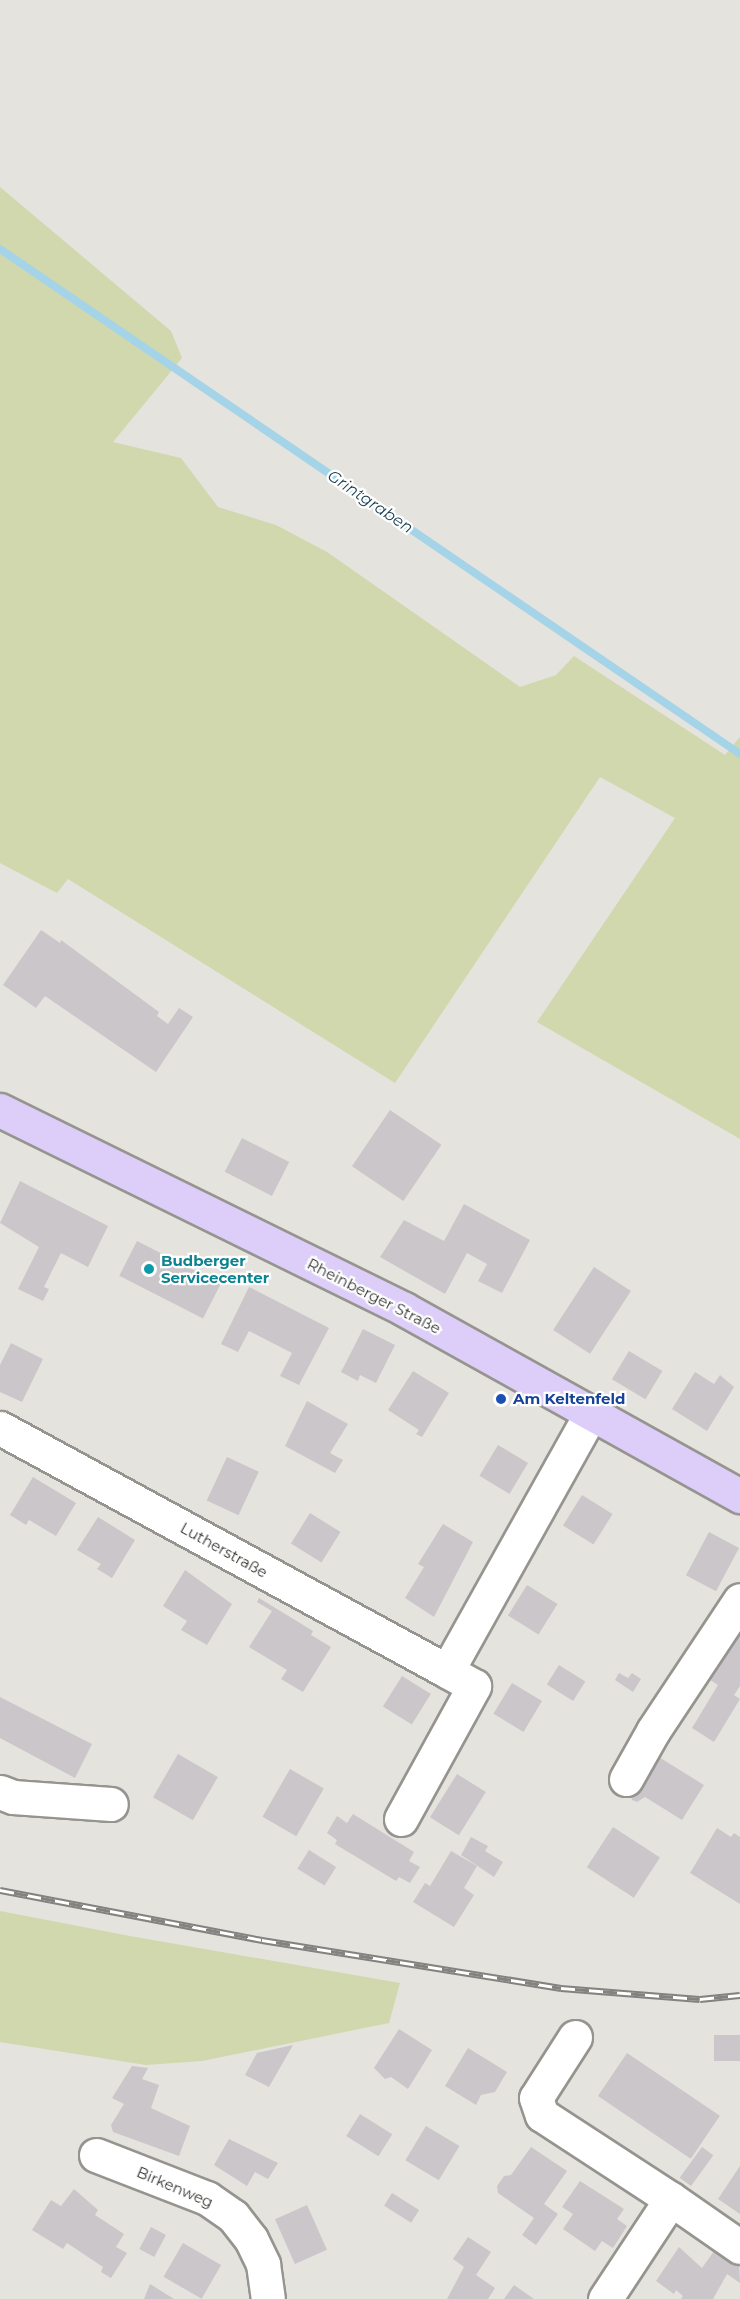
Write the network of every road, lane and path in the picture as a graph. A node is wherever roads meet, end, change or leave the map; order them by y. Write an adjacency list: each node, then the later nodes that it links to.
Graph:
1 (0, 1110): 2 (main road, Rheinberger Straße)
2 (592, 1412): 4 (main road, Rheinberger Straße); 6 (street)
3 (0, 1428): 6 (street, Lutherstraße)
4 (740, 1496)
5 (740, 1600): 7 (street)
6 (447, 1671): 10 (street)
7 (626, 1779)
8 (0, 1792): 9 (street)
9 (111, 1804)
10 (401, 1819)
11 (575, 2037): 13 (street)
12 (96, 2155): 15 (street, Birkenweg)
13 (671, 2199): 14 (street); 16 (street)
14 (740, 2247)
15 (268, 2299)
16 (605, 2299)

